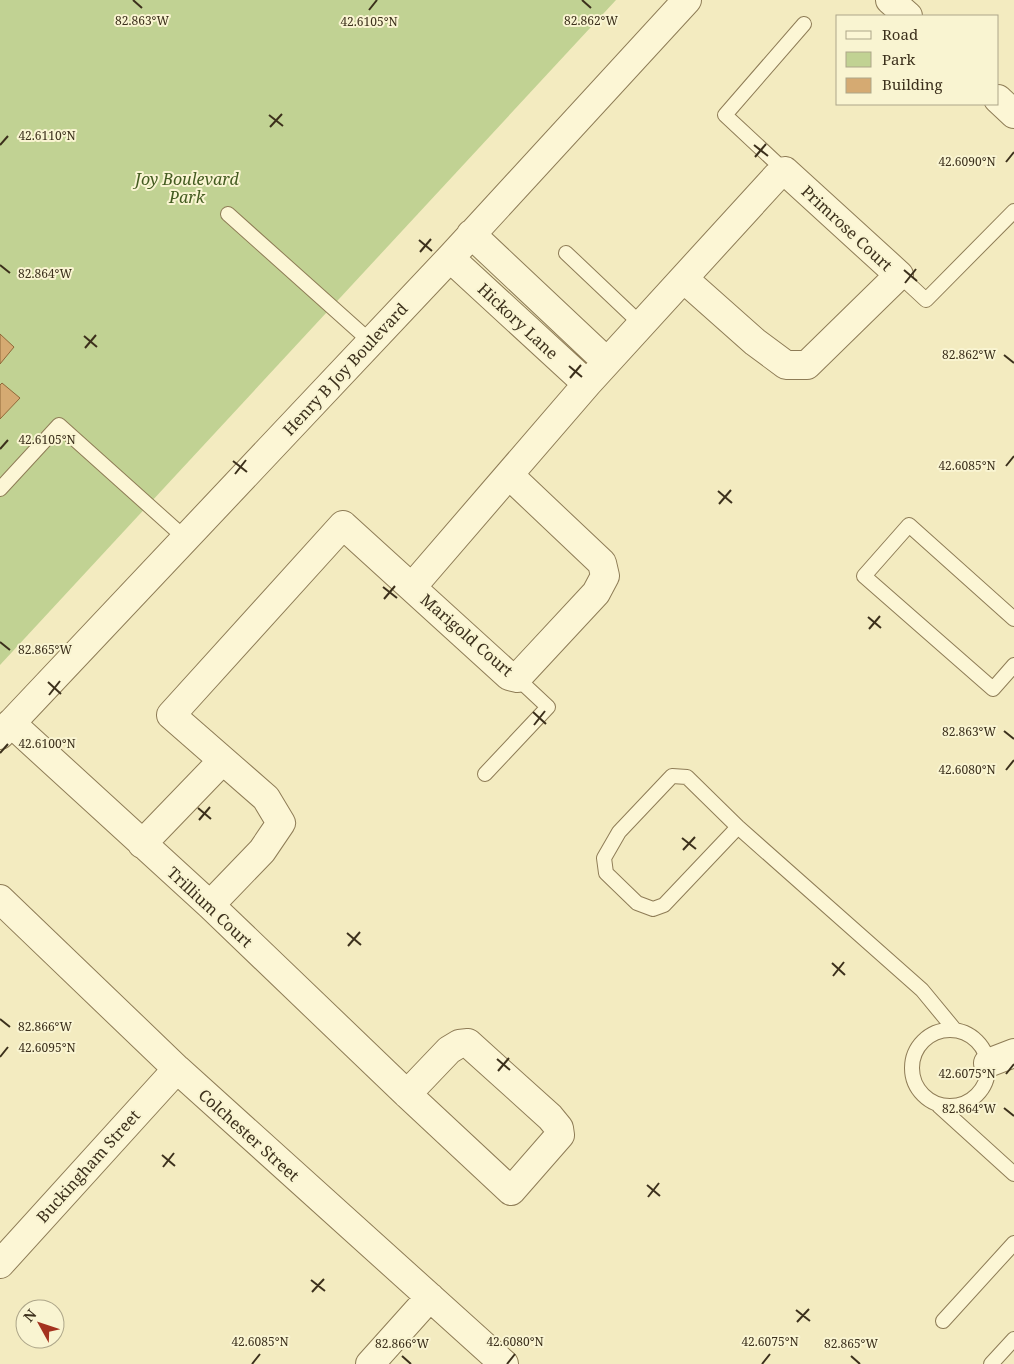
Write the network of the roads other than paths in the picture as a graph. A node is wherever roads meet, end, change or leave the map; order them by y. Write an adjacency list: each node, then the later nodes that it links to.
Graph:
1 (687, 0): 10 (street, Henry B Joy Boulevard)
2 (890, 0): 3 (street)
3 (907, 15)
4 (804, 24): 7 (lane)
5 (999, 100): 6 (street)
6 (1014, 114)
7 (785, 171): 13 (street, Primrose Court); 14 (street)
8 (1014, 211): 13 (lane)
9 (228, 214): 16 (lane)
10 (471, 234): 12 (street, Henry B Joy Boulevard); 17 (street, Hickory Lane)
11 (566, 253): 15 (lane)
12 (450, 258): 16 (street, Henry B Joy Boulevard); 18 (street, Hickory Lane)
13 (898, 275): 14 (street, Primrose Court)
14 (684, 278): 15 (street)
15 (642, 324): 17 (street)
16 (371, 342): 21 (street, Henry B Joy Boulevard)
17 (607, 362): 18 (street)
18 (587, 384): 19 (street, Marigold Court)
19 (508, 475): 22 (street, Marigold Court); 25 (street, Marigold Court)
20 (0, 489): 21 (lane)
21 (186, 538): 26 (street, Henry B Joy Boulevard)
22 (412, 586): 25 (street, Marigold Court); 27 (street, Marigold Court)
23 (1014, 619): 24 (lane)
24 (1014, 665)
25 (517, 678): 28 (lane)
26 (6, 729): 30 (street, Trillium Court)
27 (222, 761): 30 (street); 32 (street, Marigold Court)
28 (485, 774)
29 (738, 828): 29 (lane); 33 (lane)
30 (142, 844): 32 (street, Trillium Court)
31 (0, 900): 36 (street, Colchester Street)
32 (210, 905): 37 (street, Trillium Court)
33 (955, 1030): 35 (lane); 38 (lane)
34 (1014, 1053): 35 (street)
35 (988, 1064): 38 (lane)
36 (177, 1069): 41 (street, Buckingham Street); 42 (street, Colchester Street)
37 (407, 1094): 37 (street, Trillium Court)
38 (940, 1106): 39 (lane)
39 (1014, 1174)
40 (1014, 1243): 43 (lane)
41 (0, 1264)
42 (430, 1298): 45 (street); 46 (street, Colchester Street)
43 (943, 1321)
44 (1014, 1339): 47 (lane)
45 (370, 1364)
46 (504, 1364)
47 (991, 1364)

